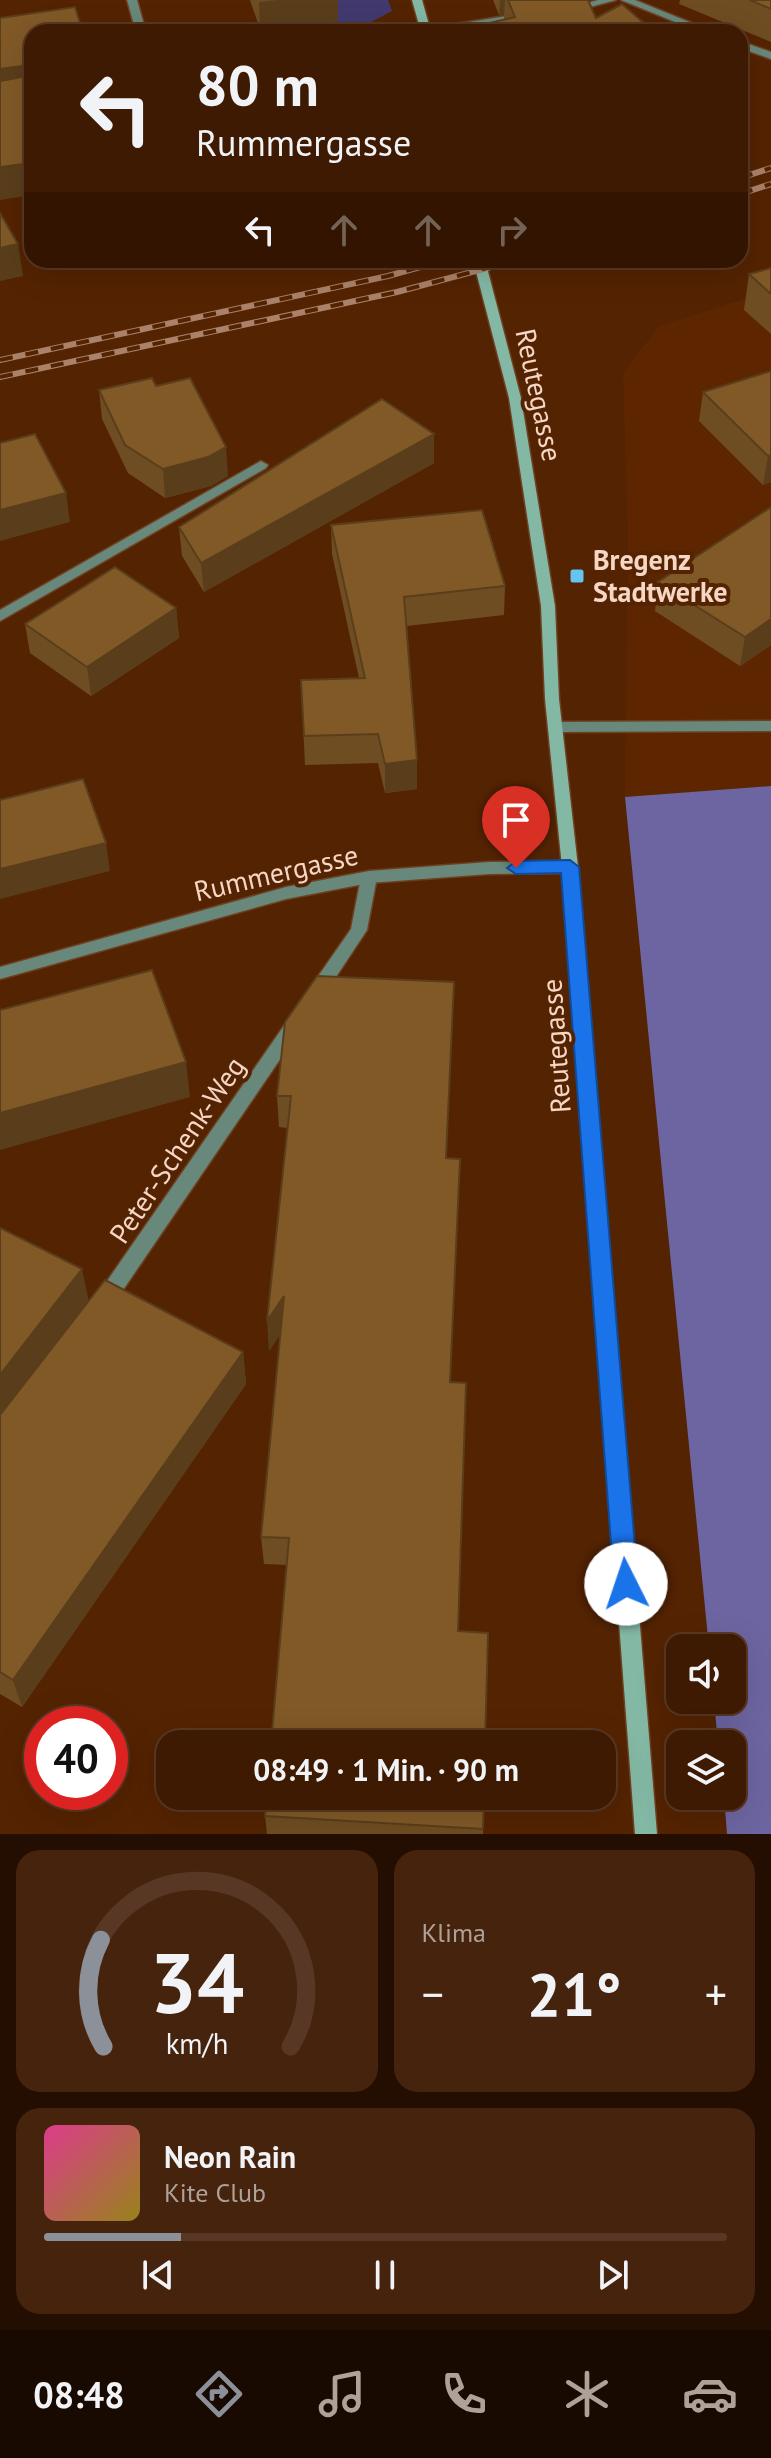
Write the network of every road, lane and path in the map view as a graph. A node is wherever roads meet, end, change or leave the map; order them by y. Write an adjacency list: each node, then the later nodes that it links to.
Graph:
1 (132, 0): 7 (street)
2 (417, 0): 8 (street)
3 (611, 0): 5 (street)
4 (626, 0): 10 (street)
5 (556, 13)
6 (542, 14): 9 (street)
7 (139, 24)
8 (423, 24)
9 (477, 24)
10 (688, 24)
11 (748, 47): 12 (street)
12 (771, 56)
13 (481, 268): 17 (street, Reutegasse)
14 (261, 465): 15 (street)
15 (0, 616)
16 (771, 726): 17 (street)
17 (555, 727): 18 (street, Reutegasse)
18 (570, 867): 19 (street, Rummergasse); 22 (street, Reutegasse)
19 (369, 877): 20 (street, Rummergasse); 21 (street, Peter-Schenk-Weg)
20 (0, 973)
21 (94, 1315)
22 (646, 1834)

